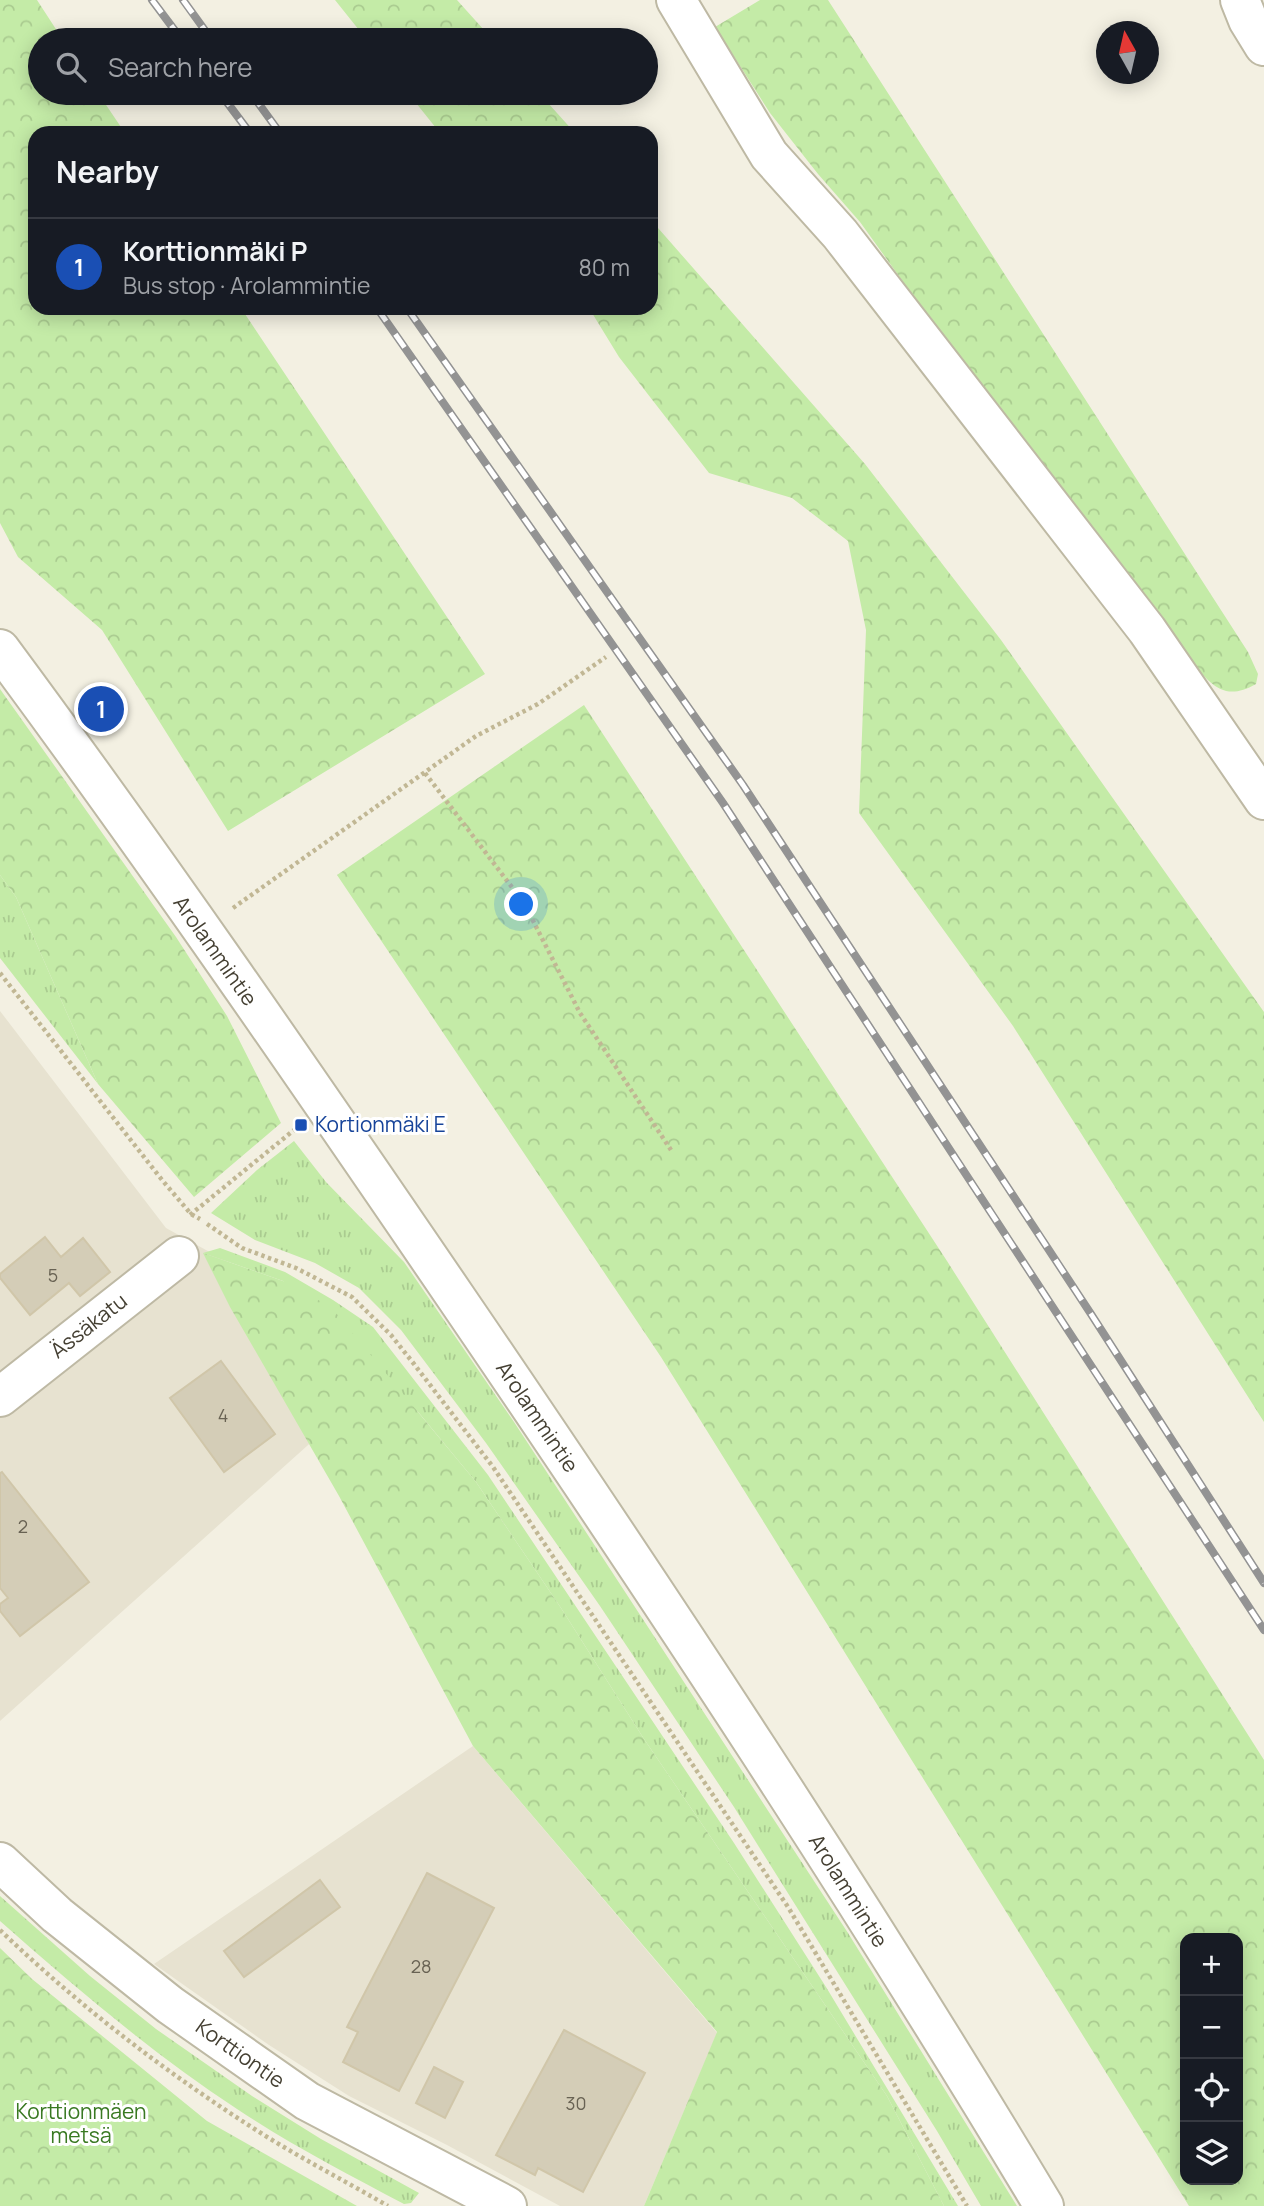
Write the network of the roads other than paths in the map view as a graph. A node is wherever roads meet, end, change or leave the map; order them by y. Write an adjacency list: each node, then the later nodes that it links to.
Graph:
1 (676, 0): 5 (street)
2 (1240, 0): 3 (street)
3 (1264, 46)
4 (0, 649): 10 (street, Arolammintie)
5 (1264, 800)
6 (179, 1256): 7 (street, Ässäkatu)
7 (0, 1397)
8 (0, 1862): 9 (street, Korttiontie)
9 (506, 2206)
10 (1044, 2206)

